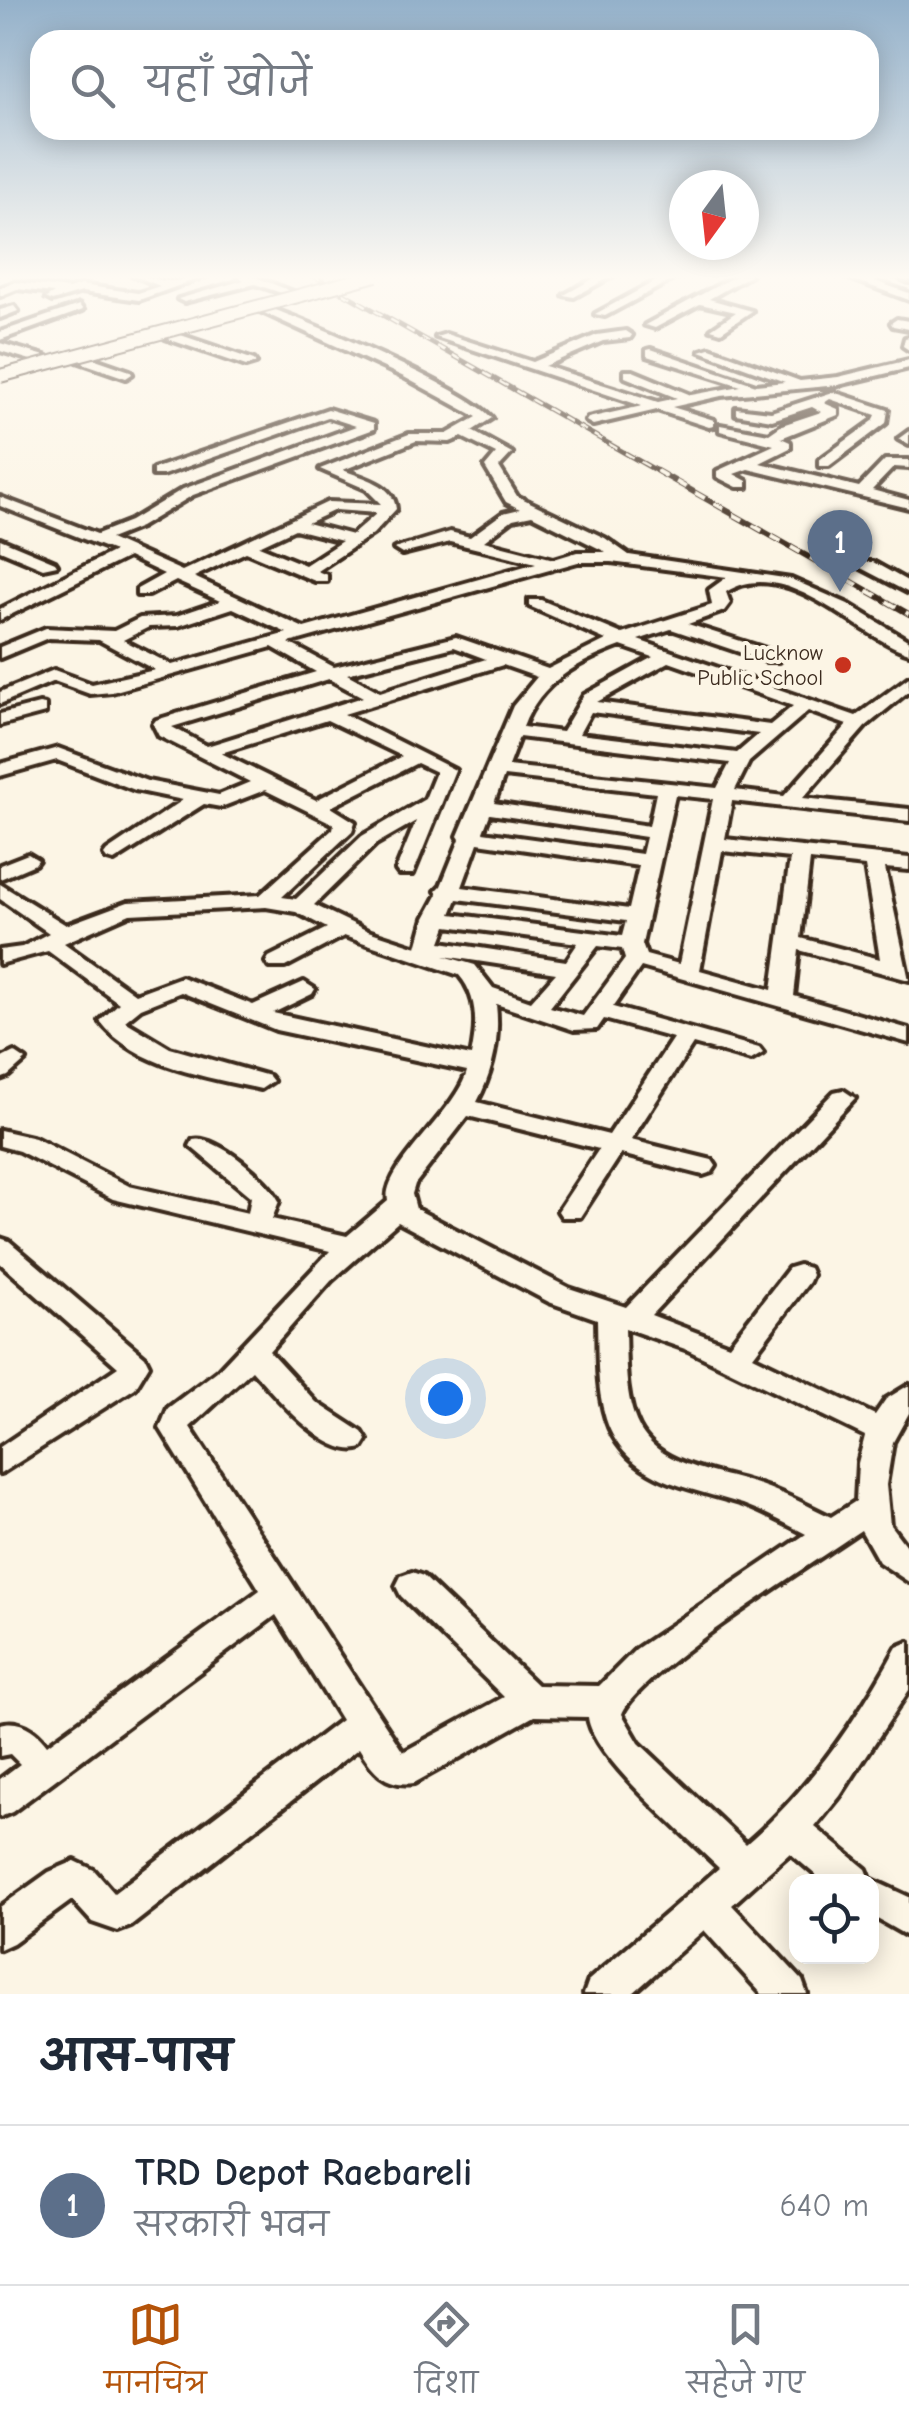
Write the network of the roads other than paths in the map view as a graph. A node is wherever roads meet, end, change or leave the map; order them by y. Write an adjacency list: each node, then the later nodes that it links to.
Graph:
1 (109, 368): 7 (street)
2 (388, 368): 19 (street)
3 (535, 368): 14 (street)
4 (697, 368): 10 (street)
5 (754, 368): 9 (street)
6 (889, 368): 9 (street)
7 (126, 374)
8 (629, 374): 12 (street)
9 (805, 385): 10 (street); 11 (street)
10 (758, 387): 12 (street)
11 (833, 396): 13 (street); 23 (street)
12 (690, 399): 14 (street)
13 (812, 402): 15 (street); 20 (street)
14 (652, 408): 16 (street); 17 (street)
15 (741, 411)
16 (593, 421)
17 (708, 423)
18 (725, 428): 20 (street)
19 (463, 432): 26 (street); 33 (street)
20 (771, 439): 24 (street)
21 (254, 440): 22 (street); 22 (street); 27 (street)
22 (293, 456): 26 (street); 35 (street)
23 (824, 463)
24 (747, 464): 28 (street); 29 (street)
25 (909, 464): 29 (street)
26 (331, 470): 32 (street)
27 (158, 472)
28 (742, 484)
29 (860, 494): 30 (street)
30 (906, 500)
31 (0, 501): 35 (street)
32 (389, 509): 34 (street); 36 (street)
33 (533, 510): 37 (street); 42 (street)
34 (294, 524): 36 (street); 39 (street)
35 (97, 539): 41 (street)
36 (354, 540): 46 (street)
37 (473, 542): 40 (street); 43 (street)
38 (0, 544): 44 (street)
39 (248, 547): 46 (street); 47 (street)
40 (402, 549)
41 (127, 551): 47 (street); 54 (street)
42 (625, 558): 43 (street); 48 (street)
43 (553, 562): 56 (street)
44 (49, 565)
45 (867, 565): 50 (street)
46 (308, 570): 49 (street)
47 (178, 576): 51 (street); 52 (street)
48 (758, 576): 55 (street); 60 (street)
49 (324, 579)
50 (909, 588)
51 (144, 592)
52 (234, 602): 56 (street); 57 (street)
53 (534, 603): 59 (street)
54 (0, 615)
55 (672, 624): 59 (street); 63 (street)
56 (298, 632): 58 (street)
57 (106, 637): 61 (street); 65 (street)
58 (271, 640): 65 (street); 66 (street)
59 (624, 640): 62 (street); 67 (street)
60 (909, 648)
61 (0, 653)
62 (668, 656): 71 (street); 72 (street)
63 (772, 657)
64 (503, 659): 66 (street); 67 (street); 69 (street)
65 (168, 670): 70 (street)
66 (332, 672): 69 (street); 80 (street)
67 (548, 674): 77 (street)
68 (909, 682): 76 (street)
69 (376, 697): 74 (street)
70 (0, 699)
71 (806, 704): 76 (street); 78 (street)
72 (584, 706): 78 (street); 79 (street)
73 (40, 710): 75 (street)
74 (325, 712): 80 (street); 81 (street)
75 (0, 720)
76 (859, 723): 90 (street)
77 (512, 731): 79 (street); 84 (street)
78 (774, 731): 82 (street)
79 (566, 738): 82 (street)
80 (205, 752): 85 (street)
81 (416, 756): 89 (street); 91 (street)
82 (741, 759): 87 (street)
83 (0, 770): 88 (street)
84 (498, 770): 86 (street); 92 (street)
85 (267, 782): 88 (street); 91 (street)
86 (667, 790): 87 (street); 94 (street)
87 (724, 796): 90 (street); 96 (street)
88 (199, 798): 98 (street)
89 (432, 803): 103 (street); 109 (street)
90 (788, 803): 93 (street)
91 (317, 807): 108 (street)
92 (481, 807): 94 (street); 95 (street)
93 (909, 815)
94 (657, 833): 100 (street)
95 (468, 836): 100 (street); 106 (street)
96 (714, 844): 97 (street); 123 (street)
97 (801, 853): 101 (street); 116 (street)
98 (114, 855)
99 (28, 860): 104 (street)
100 (650, 861): 110 (street)
101 (874, 861): 102 (street); 122 (street)
102 (909, 864)
103 (406, 870)
104 (0, 873)
105 (0, 890): 114 (street)
106 (446, 892): 107 (street); 111 (street)
107 (498, 898): 110 (street); 112 (street)
108 (266, 901): 109 (street); 114 (street)
109 (301, 906): 113 (street)
110 (637, 916): 118 (street)
111 (436, 918): 112 (street); 117 (street)
112 (488, 925): 115 (street)
113 (343, 928): 117 (street); 120 (street)
114 (58, 939): 119 (street); 127 (street)
115 (592, 939): 118 (street); 121 (street)
116 (790, 941): 122 (street); 126 (street)
117 (426, 950): 121 (street); 125 (street)
118 (633, 952): 123 (street); 129 (street)
119 (0, 957)
120 (276, 962)
121 (572, 969): 128 (street)
122 (901, 971)
123 (688, 974): 126 (street)
124 (304, 989): 130 (street)
125 (482, 992): 128 (street); 134 (street)
126 (782, 1000): 132 (street)
127 (133, 1003): 130 (street); 135 (street)
128 (535, 1010): 129 (street)
129 (602, 1011): 131 (street)
130 (252, 1014): 134 (street)
131 (687, 1035): 133 (street); 139 (street)
132 (909, 1036)
133 (751, 1053)
134 (481, 1066): 137 (street)
135 (261, 1081)
136 (843, 1098): 148 (street)
137 (462, 1106): 139 (street); 142 (street)
138 (0, 1138): 144 (street)
139 (616, 1144): 141 (street); 143 (street)
140 (202, 1146): 144 (street)
141 (703, 1166)
142 (400, 1206): 145 (street); 148 (street)
143 (571, 1211)
144 (256, 1225): 145 (street)
145 (352, 1247): 149 (street)
146 (0, 1248): 154 (street)
147 (799, 1275): 150 (street)
148 (621, 1316): 150 (street); 156 (street)
149 (252, 1351): 153 (street); 159 (street)
150 (736, 1358): 152 (street)
151 (909, 1396): 152 (street)
152 (882, 1431): 155 (street)
153 (352, 1440)
154 (0, 1462)
155 (872, 1506): 156 (street); 157 (street)
156 (832, 1533): 162 (street)
157 (909, 1568)
158 (412, 1586): 161 (street)
159 (280, 1594): 163 (street); 165 (street)
160 (909, 1658): 167 (street)
161 (530, 1700): 162 (street); 163 (street)
162 (608, 1702): 168 (street)
163 (363, 1724): 173 (street)
164 (0, 1740): 165 (street)
165 (43, 1768): 166 (street)
166 (0, 1800)
167 (790, 1830): 168 (street); 169 (street)
168 (745, 1868): 171 (street)
169 (843, 1874)
170 (879, 1900): 172 (street)
171 (705, 1904): 174 (street); 175 (street)
172 (909, 1918)
173 (0, 1930)
174 (603, 1994)
175 (788, 1994)

